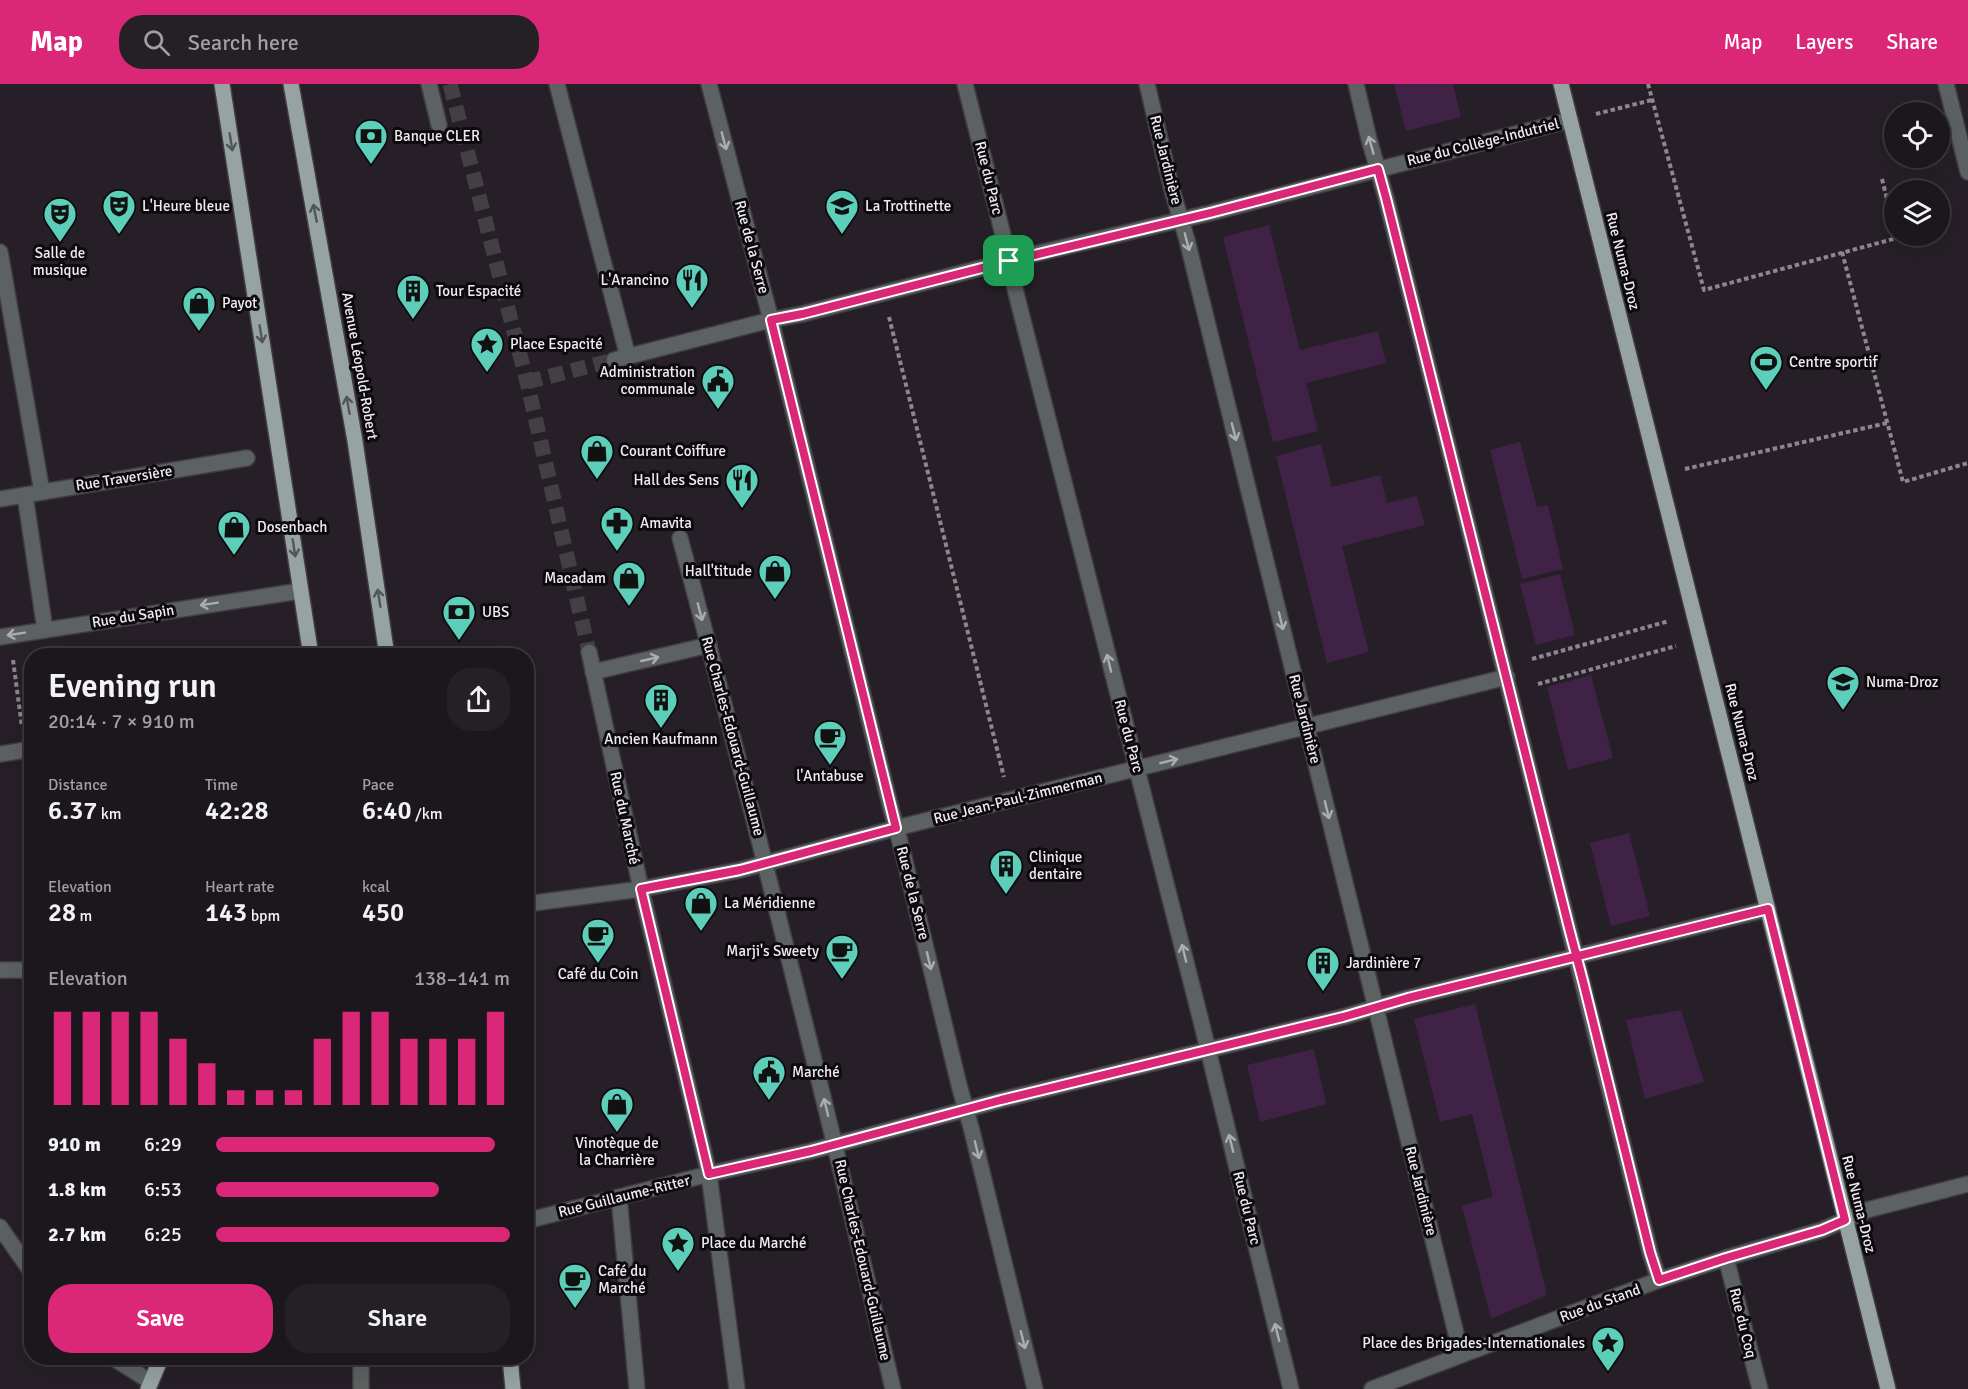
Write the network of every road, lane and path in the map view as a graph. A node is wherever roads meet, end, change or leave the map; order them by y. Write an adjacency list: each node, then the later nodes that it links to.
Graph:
1 (222, 84): 35 (main road, one-way to 35)
2 (291, 84): 42 (main road, Avenue Léopold-Robert, one-way to 2)
3 (429, 84): 15 (street)
4 (557, 84): 26 (street, Rue du Collège-Indutriel)
5 (710, 84): 26 (street, Rue de la Serre, one-way to 26)
6 (965, 84): 24 (street, Rue du Parc)
7 (1147, 84): 20 (street, Rue Jardinière)
8 (1356, 84): 16 (street, one-way to 8)
9 (1561, 84): 14 (main road, Rue Numa-Droz)
10 (1648, 84): 12 (path)
11 (1946, 84): 17 (street)
12 (1652, 100): 13 (path); 23 (path)
13 (1596, 114)
14 (1570, 120): 16 (street, Rue du Collège-Indutriel); 59 (main road, Rue Numa-Droz)
15 (439, 124)
16 (1378, 169): 20 (street, Rue du Collège-Indutriel); 47 (street)
17 (1968, 172)
18 (1882, 179): 19 (path)
19 (1884, 187)
20 (1181, 220): 24 (street, Rue du Collège-Indutriel); 50 (street, Rue Jardinière, one-way to 50)
21 (1884, 241): 23 (path)
22 (0, 252): 31 (street)
23 (1842, 252): 27 (path)
24 (1009, 261): 26 (street, Rue du Collège-Indutriel); 53 (street, Rue du Parc, one-way to 24)
25 (889, 317): 54 (path)
26 (771, 320): 55 (street, Rue de la Serre)
27 (1887, 423): 29 (path); 30 (path)
28 (247, 458): 31 (street, Rue Traversière)
29 (1968, 463)
30 (1685, 469)
31 (42, 492): 32 (street, Rue Traversière)
32 (25, 495): 33 (street, Rue Traversière); 37 (street)
33 (0, 499)
34 (680, 538): 39 (street, Rue Charles-Edouard-Guillaume, one-way to 39)
35 (300, 591): 37 (street, Rue du Sapin, one-way to 37); 41 (main road)
36 (1669, 621): 45 (path)
37 (45, 630): 38 (street, Rue du Sapin, one-way to 38)
38 (0, 637)
39 (709, 645): 46 (street, one-way to 39); 56 (street, Rue Charles-Edouard-Guillaume)
40 (1676, 646): 48 (path)
41 (310, 648)
42 (386, 648)
43 (12, 650): 49 (path)
44 (589, 652): 46 (street, Rue du Marché)
45 (1532, 659)
46 (593, 672): 57 (street, Rue du Marché)
47 (1507, 677): 50 (street, Rue Jean-Paul-Zimmerman); 60 (street)
48 (1538, 684)
49 (22, 728)
50 (1307, 728): 53 (street, Rue Jean-Paul-Zimmerman, one-way to 50); 63 (street, Rue Jardinière, one-way to 63)
51 (24, 750): 52 (street)
52 (0, 754)
53 (1137, 768): 55 (street, Rue Jean-Paul-Zimmerman); 64 (street, Rue du Parc, one-way to 53)
54 (1006, 783)
55 (896, 828): 56 (street, Rue Jean-Paul-Zimmerman); 65 (street, Rue de la Serre, one-way to 65)
56 (766, 862): 57 (street, Rue Jean-Paul-Zimmerman); 66 (street, Rue Charles-Edouard-Guillaume, one-way to 56)
57 (641, 889): 58 (street, Rue Jean-Paul-Zimmerman); 67 (street, Rue du Marché)
58 (534, 903)
59 (1768, 909): 60 (street, Rue Guillaume-Ritter); 71 (main road, Rue Numa-Droz)
60 (1577, 956): 63 (street, Rue Guillaume-Ritter); 75 (street)
61 (0, 970): 62 (street)
62 (24, 970)
63 (1375, 1007): 64 (street, Rue Guillaume-Ritter); 76 (street, Rue Jardinière)
64 (1208, 1050): 65 (street, Rue Guillaume-Ritter); 88 (street, Rue du Parc, one-way to 64)
65 (966, 1110): 66 (street, Rue Guillaume-Ritter); 87 (street, Rue de la Serre, one-way to 87)
66 (836, 1144): 67 (street, Rue Guillaume-Ritter); 86 (street, Rue Charles-Edouard-Guillaume)
67 (709, 1174): 69 (street, Rue Guillaume-Ritter); 85 (street, Rue du Marché)
68 (1968, 1184): 71 (street, Rue du Stand)
69 (619, 1197): 70 (street, Rue Guillaume-Ritter); 84 (street)
70 (534, 1219)
71 (1845, 1220): 73 (street, Rue du Stand); 91 (main road, Rue Numa-Droz)
72 (0, 1227): 74 (street)
73 (1726, 1258): 75 (street, Rue du Stand); 90 (street, Rue du Coq)
74 (24, 1262)
75 (1659, 1280): 76 (street, Rue du Stand)
76 (1461, 1354): 89 (street, Rue du Stand)
77 (122, 1365): 81 (street)
78 (158, 1365): 81 (main road)
79 (361, 1365): 82 (street)
80 (511, 1365): 83 (main road)
81 (149, 1386)
82 (361, 1389)
83 (513, 1389)
84 (637, 1389)
85 (737, 1389)
86 (893, 1389)
87 (1035, 1389)
88 (1291, 1389)
89 (1372, 1389)
90 (1760, 1389)
91 (1888, 1389)

